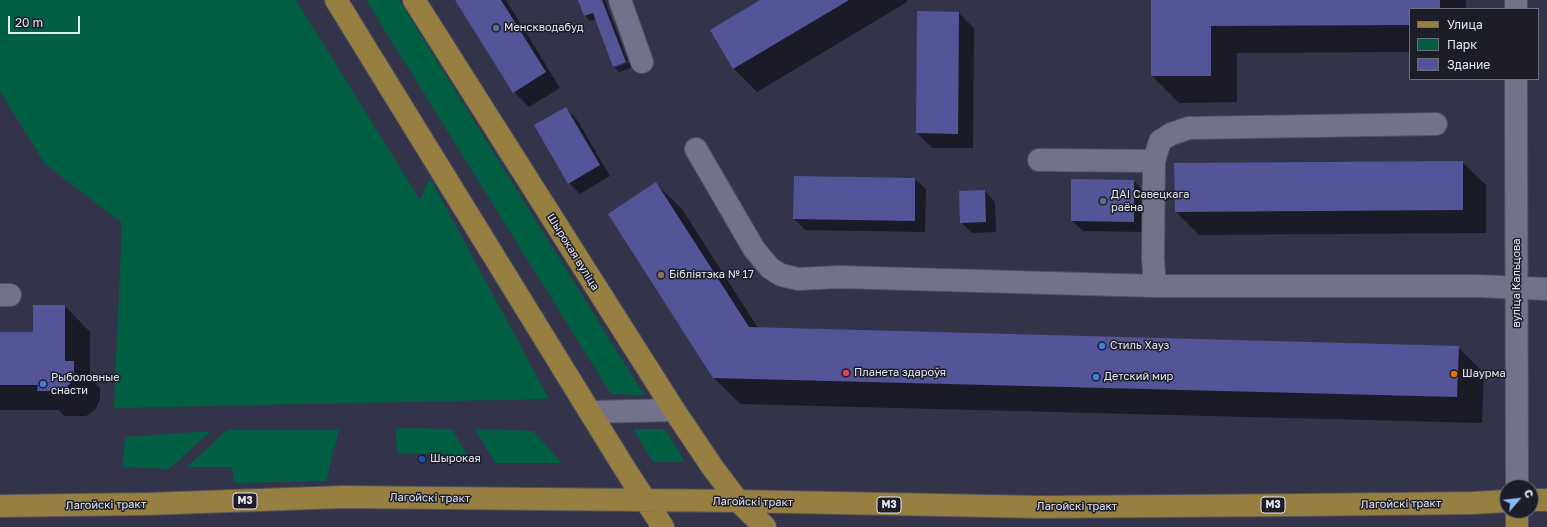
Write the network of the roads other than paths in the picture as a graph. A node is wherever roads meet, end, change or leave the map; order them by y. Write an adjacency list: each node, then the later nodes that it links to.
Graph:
1 (336, 0): 14 (main road)
2 (414, 0): 13 (main road, Шырокая вуліца)
3 (620, 0): 4 (street)
4 (642, 62)
5 (1516, 80): 11 (street, вуліца Кальцова)
6 (1436, 124): 9 (street)
7 (696, 149): 10 (street)
8 (1039, 160): 9 (street)
9 (1154, 161): 10 (street)
10 (1155, 286): 11 (street)
11 (1518, 288): 12 (street); 16 (street, вуліца Кальцова)
12 (1547, 289)
13 (674, 410): 14 (street); 19 (main road, Шырокая вуліца)
14 (590, 412): 15 (main road)
15 (625, 468): 17 (main road); 18 (main road)
16 (1517, 479)
17 (600, 500): 18 (main road, Лагойскі тракт / М3); 21 (main road, Лагойскі тракт / М3)
18 (646, 500): 19 (main road, Лагойскі тракт / М3); 22 (main road)
19 (738, 501): 20 (main road, Лагойскі тракт / М3); 23 (main road, Шырокая вуліца)
20 (1499, 501)
21 (0, 506)
22 (663, 527)
23 (765, 527)

